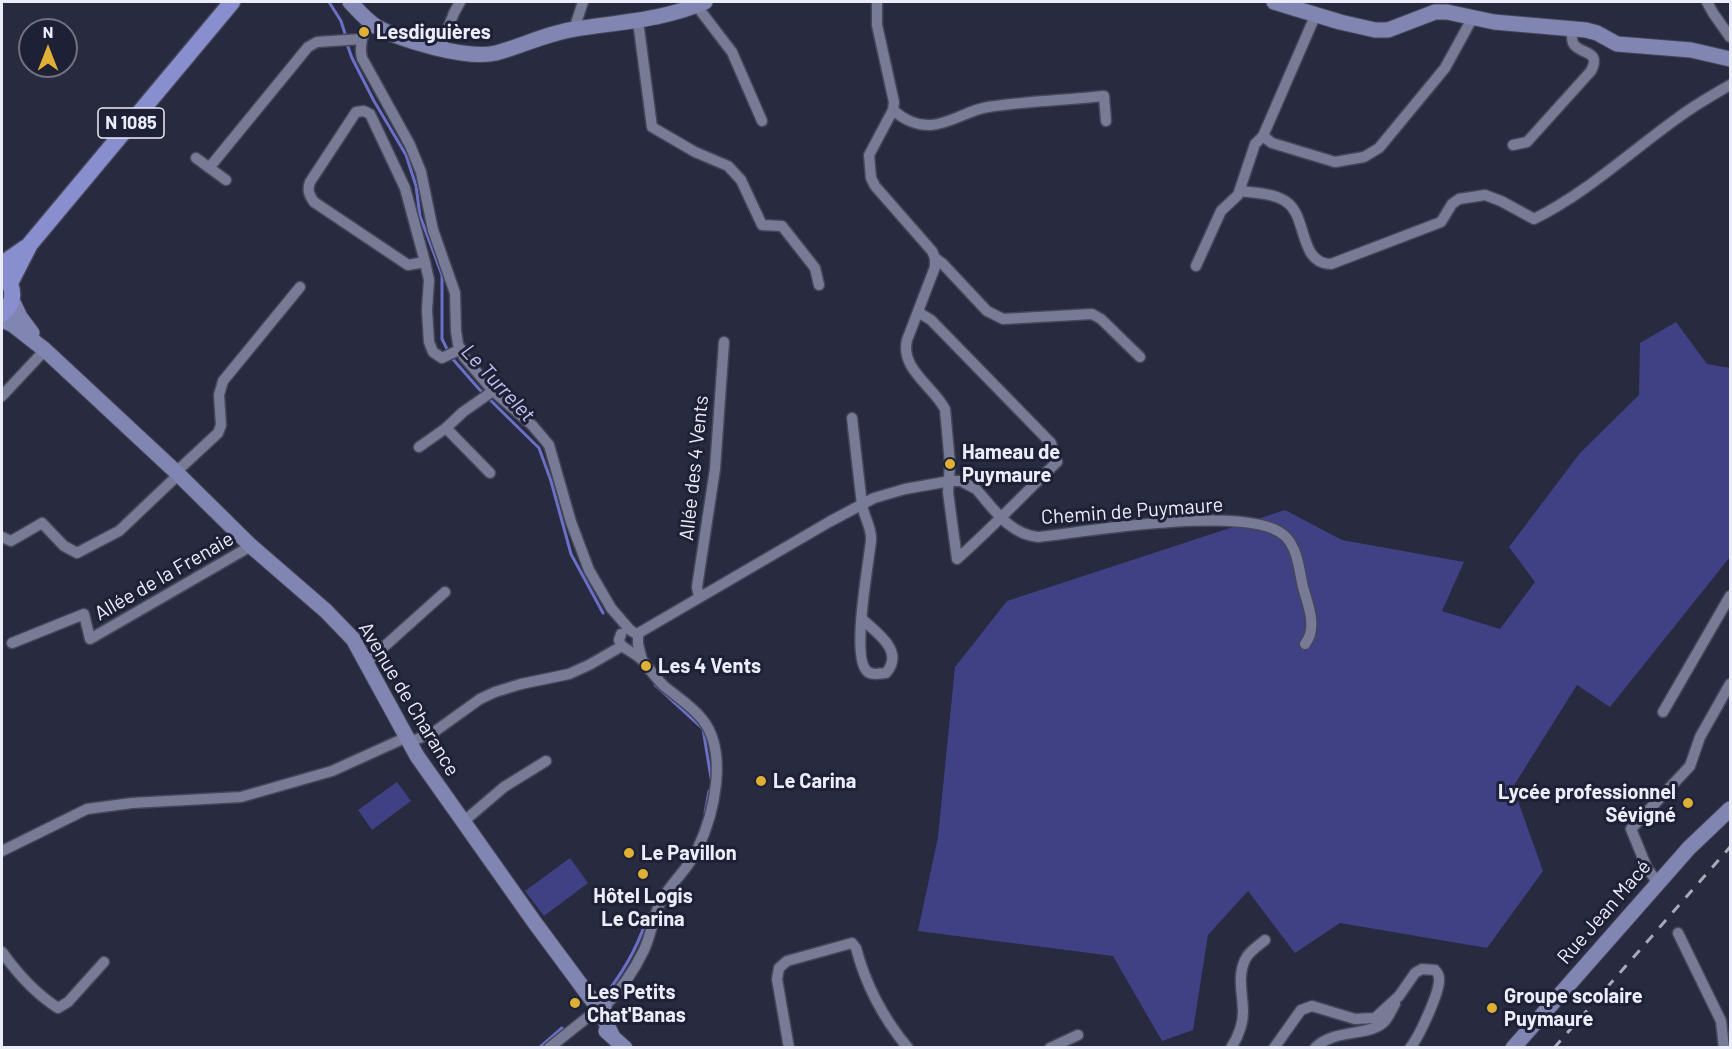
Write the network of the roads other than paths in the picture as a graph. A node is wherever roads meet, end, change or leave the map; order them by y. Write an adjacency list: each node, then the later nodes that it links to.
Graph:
1 (232, 2): 29 (main road, N 1085)
2 (350, 2): 12 (street)
3 (460, 2): 17 (street)
4 (583, 2): 14 (street)
5 (877, 2): 20 (street)
6 (1274, 2): 9 (street)
7 (1707, 2): 15 (street)
8 (701, 3): 11 (street); 21 (street)
9 (1316, 14): 10 (street); 23 (street)
10 (1473, 17): 13 (street); 23 (street)
11 (638, 21): 14 (street); 35 (street)
12 (370, 22): 16 (street); 17 (street)
13 (1572, 28): 18 (street); 24 (street)
14 (574, 29): 17 (street)
15 (1731, 37)
16 (362, 39): 26 (street); 42 (street)
17 (440, 48)
18 (1731, 59)
19 (1731, 85): 28 (street)
20 (893, 110): 22 (street); 30 (street)
21 (762, 121)
22 (1106, 122)
23 (1263, 136): 28 (street)
24 (1513, 144)
25 (196, 159): 26 (street)
26 (209, 168): 27 (street)
27 (226, 180)
28 (1240, 191): 33 (street)
29 (30, 244): 32 (main road, N 1085); 34 (main road, N 1085)
30 (935, 258): 37 (street); 43 (street)
31 (425, 262): 31 (street); 42 (street)
32 (2, 264)
33 (1196, 266)
34 (8, 285): 38 (main road); 41 (street, Avenue de Charance)
35 (819, 285)
36 (300, 287): 49 (street)
37 (918, 312): 51 (street); 53 (street)
38 (2, 314)
39 (2, 320): 41 (street, Avenue de Charance)
40 (724, 342): 58 (street, Allée des 4 Vents)
41 (45, 350): 45 (street); 49 (street, Avenue de Charance)
42 (459, 350): 44 (street)
43 (1140, 357)
44 (488, 395): 47 (street); 60 (street)
45 (2, 396)
46 (852, 418): 52 (street)
47 (446, 428): 48 (street); 50 (street)
48 (419, 447)
49 (178, 473): 54 (street); 55 (street, Avenue de Charance)
50 (490, 473)
51 (950, 481): 52 (street); 53 (street, Chemin de Puymaure); 53 (street)
52 (862, 505): 58 (street); 59 (street)
53 (1001, 518): 62 (street, Chemin de Puymaure)
54 (2, 537)
55 (251, 546): 61 (street, Allée de la Frenaie); 63 (street, Avenue de Charance)
56 (445, 592): 63 (street)
57 (1731, 596): 65 (street)
58 (699, 597): 60 (street)
59 (862, 619): 59 (street)
60 (630, 640): 66 (street); 77 (street)
61 (12, 643)
62 (1305, 644)
63 (367, 662): 66 (street, Avenue de Charance)
64 (1731, 684): 71 (street)
65 (1663, 712)
66 (409, 740): 69 (street, Avenue de Charance); 70 (street)
67 (546, 761): 69 (street)
68 (1731, 809): 71 (street, Rue Jean Macé)
69 (463, 822): 77 (street, Avenue de Charance)
70 (2, 851)
71 (1658, 883): 88 (street, Rue Jean Macé)
72 (1678, 933): 89 (street)
73 (1265, 940): 84 (street)
74 (2, 952): 75 (street)
75 (104, 962)
76 (1399, 996): 85 (street); 86 (street); 87 (street)
77 (598, 1011): 79 (street, Avenue de Charance); 80 (street)
78 (1078, 1035): 83 (street)
79 (619, 1042)
80 (549, 1047)
81 (789, 1047): 82 (street)
82 (908, 1047)
83 (1050, 1047)
84 (1231, 1047)
85 (1274, 1047)
86 (1315, 1047)
87 (1410, 1047)
88 (1513, 1047)
89 (1724, 1047)

